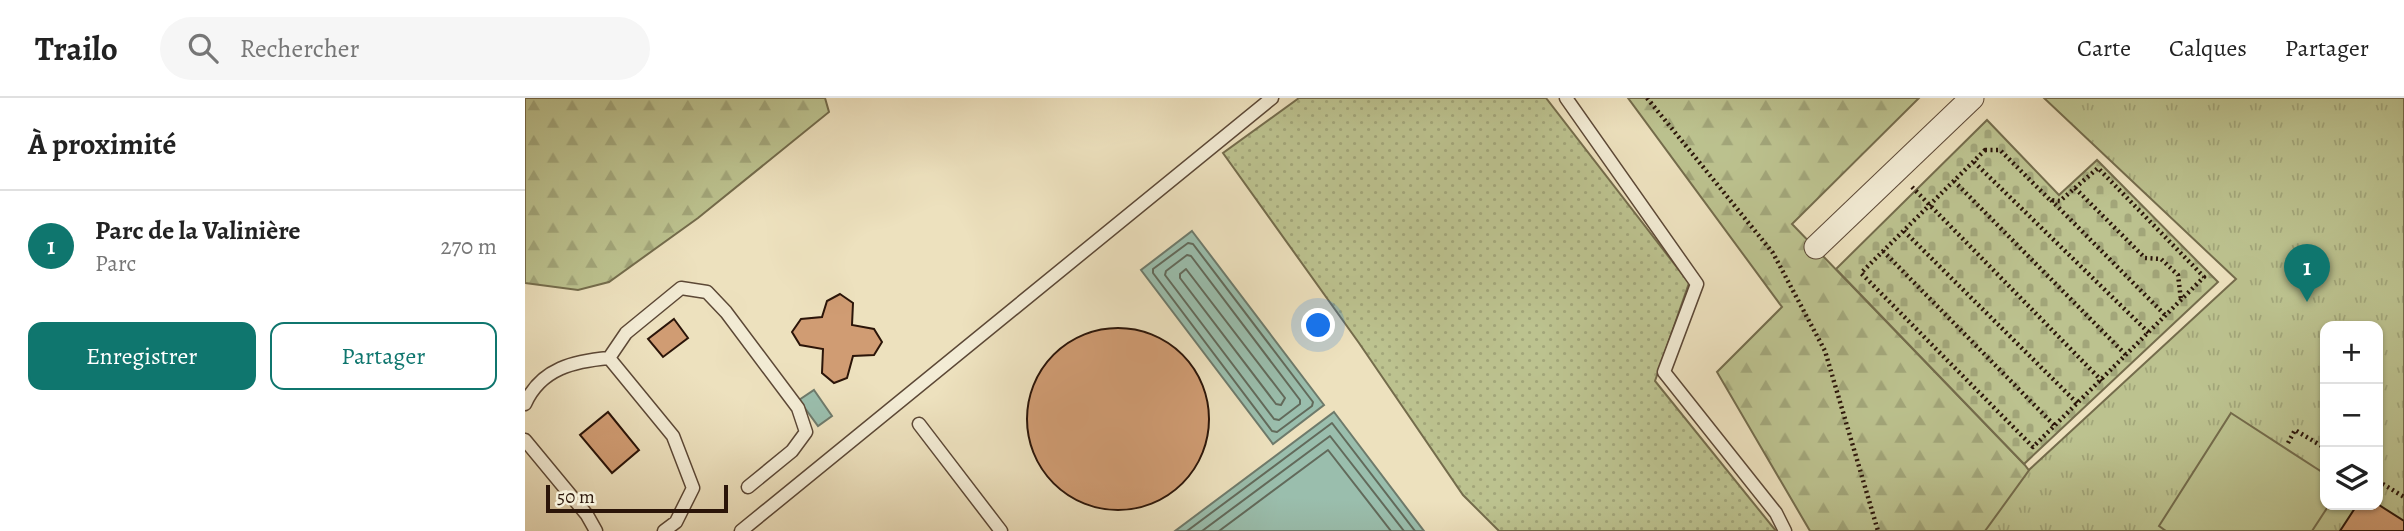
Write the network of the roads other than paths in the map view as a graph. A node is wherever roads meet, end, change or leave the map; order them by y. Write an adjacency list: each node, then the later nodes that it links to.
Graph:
1 (1272, 98): 12 (lane)
2 (1566, 98): 14 (lane)
3 (1972, 98): 4 (street)
4 (1816, 247)
5 (609, 358): 6 (lane); 9 (lane); 11 (lane)
6 (525, 404)
7 (919, 424): 13 (lane)
8 (526, 438): 10 (lane)
9 (748, 487)
10 (596, 531)
11 (664, 531)
12 (741, 531)
13 (1001, 531)
14 (1785, 531)

